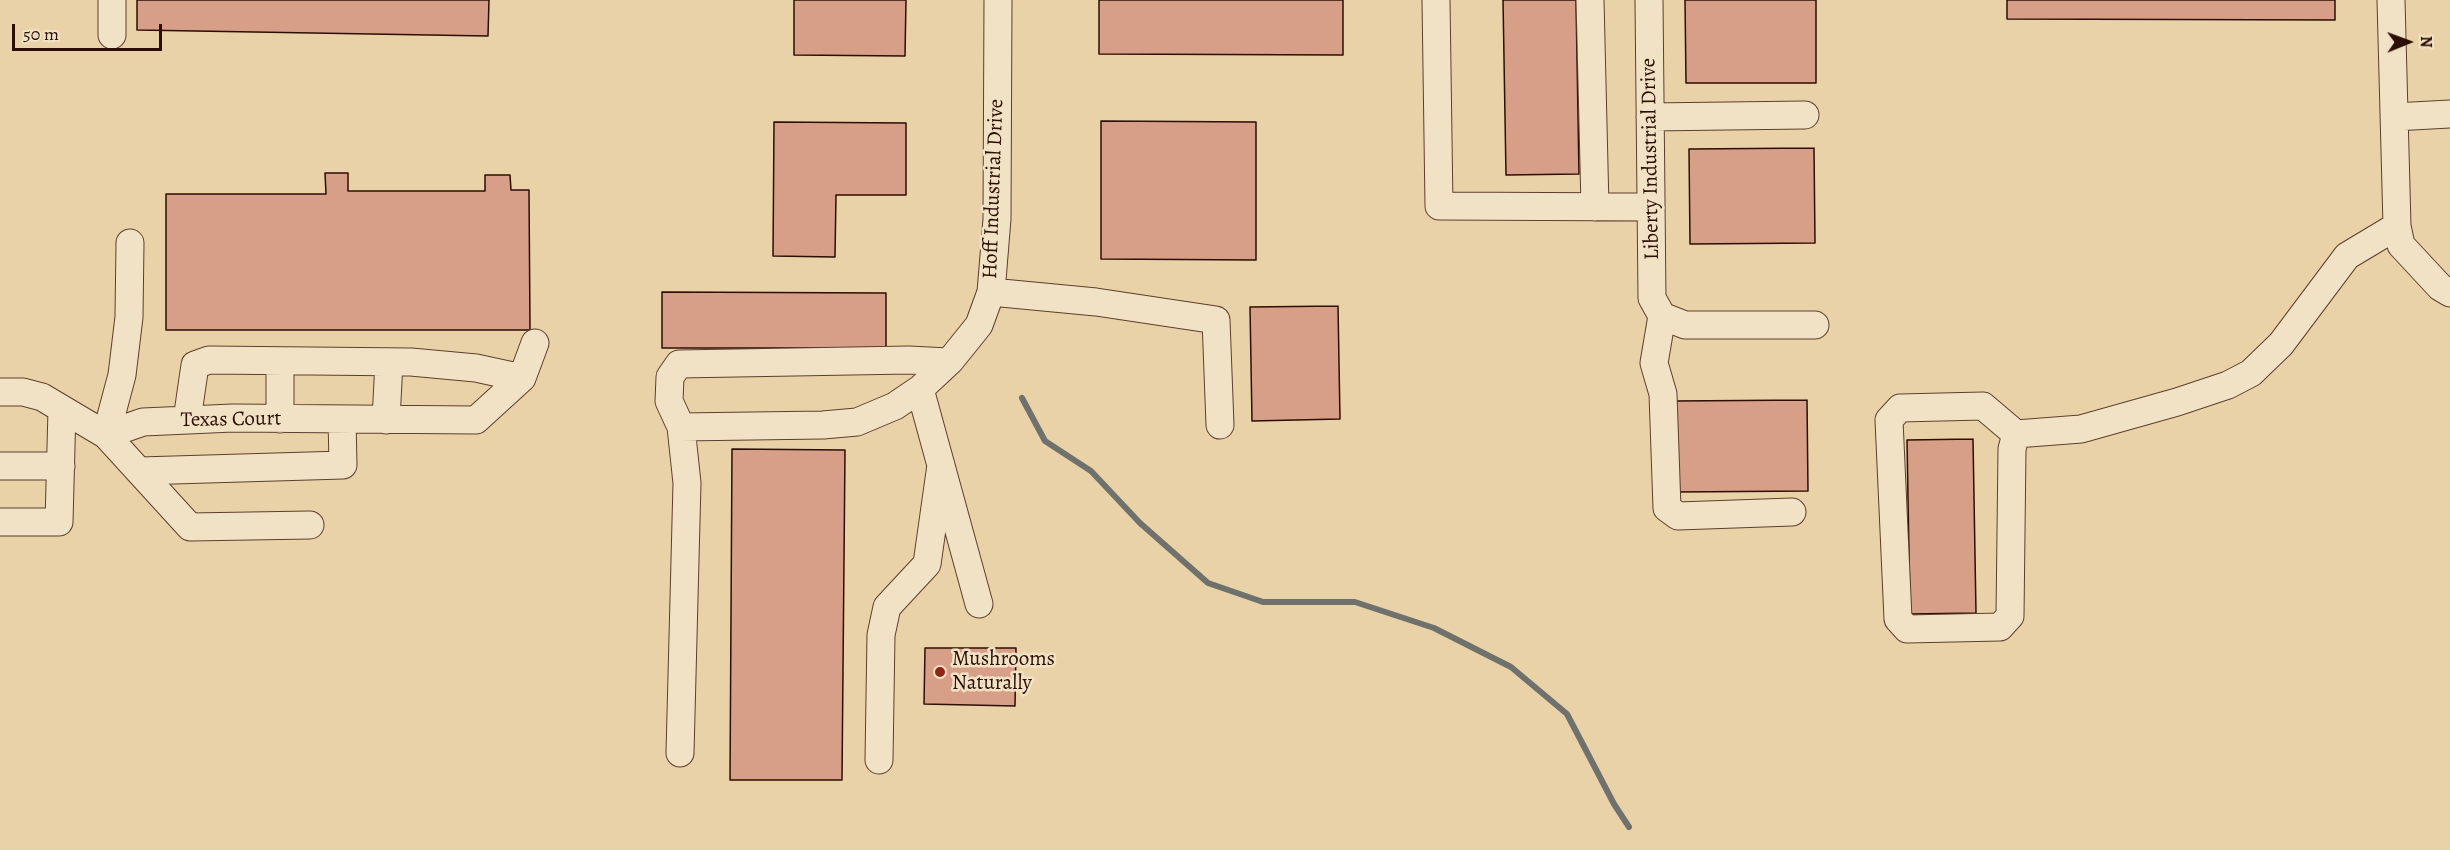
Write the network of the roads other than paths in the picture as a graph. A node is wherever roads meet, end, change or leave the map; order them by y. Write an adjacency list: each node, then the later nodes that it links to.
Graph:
1 (112, 0): 7 (street)
2 (998, 0): 16 (street, Hoff Industrial Drive)
3 (1436, 0): 12 (street)
4 (1590, 0): 12 (street)
5 (1649, 0): 10 (street, Liberty Industrial Drive)
6 (2391, 0): 11 (street)
7 (112, 35)
8 (1805, 114): 10 (street)
9 (2450, 114): 11 (street)
10 (1650, 117): 13 (street, Liberty Industrial Drive)
11 (2394, 117): 14 (street)
12 (1595, 207): 13 (street)
13 (1651, 207): 18 (street, Liberty Industrial Drive)
14 (2399, 235): 17 (street); 34 (street)
15 (130, 243): 35 (street)
16 (991, 292): 23 (street, Hoff Industrial Drive); 32 (street)
17 (2450, 293)
18 (1662, 316): 19 (street); 40 (street)
19 (1815, 325)
20 (535, 343): 24 (street)
21 (280, 361): 22 (street); 28 (street); 30 (street)
22 (389, 362): 24 (street); 31 (street)
23 (948, 362): 25 (street, Hoff Industrial Drive); 33 (street)
24 (522, 378): 31 (street, Texas Court)
25 (921, 389): 33 (street, Hoff Industrial Drive); 36 (street)
26 (0, 392): 27 (street)
27 (62, 409): 35 (street); 38 (street)
28 (280, 419): 29 (street, Texas Court); 30 (street, Texas Court)
29 (342, 419): 31 (street, Texas Court); 39 (street)
30 (187, 420): 35 (street, Texas Court)
31 (386, 420)
32 (1220, 425)
33 (681, 427): 44 (street)
34 (2016, 434): 34 (street)
35 (106, 435): 39 (street)
36 (941, 465): 43 (street); 45 (street)
37 (0, 466): 38 (street)
38 (61, 466): 41 (street)
39 (140, 471): 42 (street)
40 (1792, 512)
41 (0, 522)
42 (310, 525)
43 (980, 604)
44 (680, 753)
45 (879, 760)

